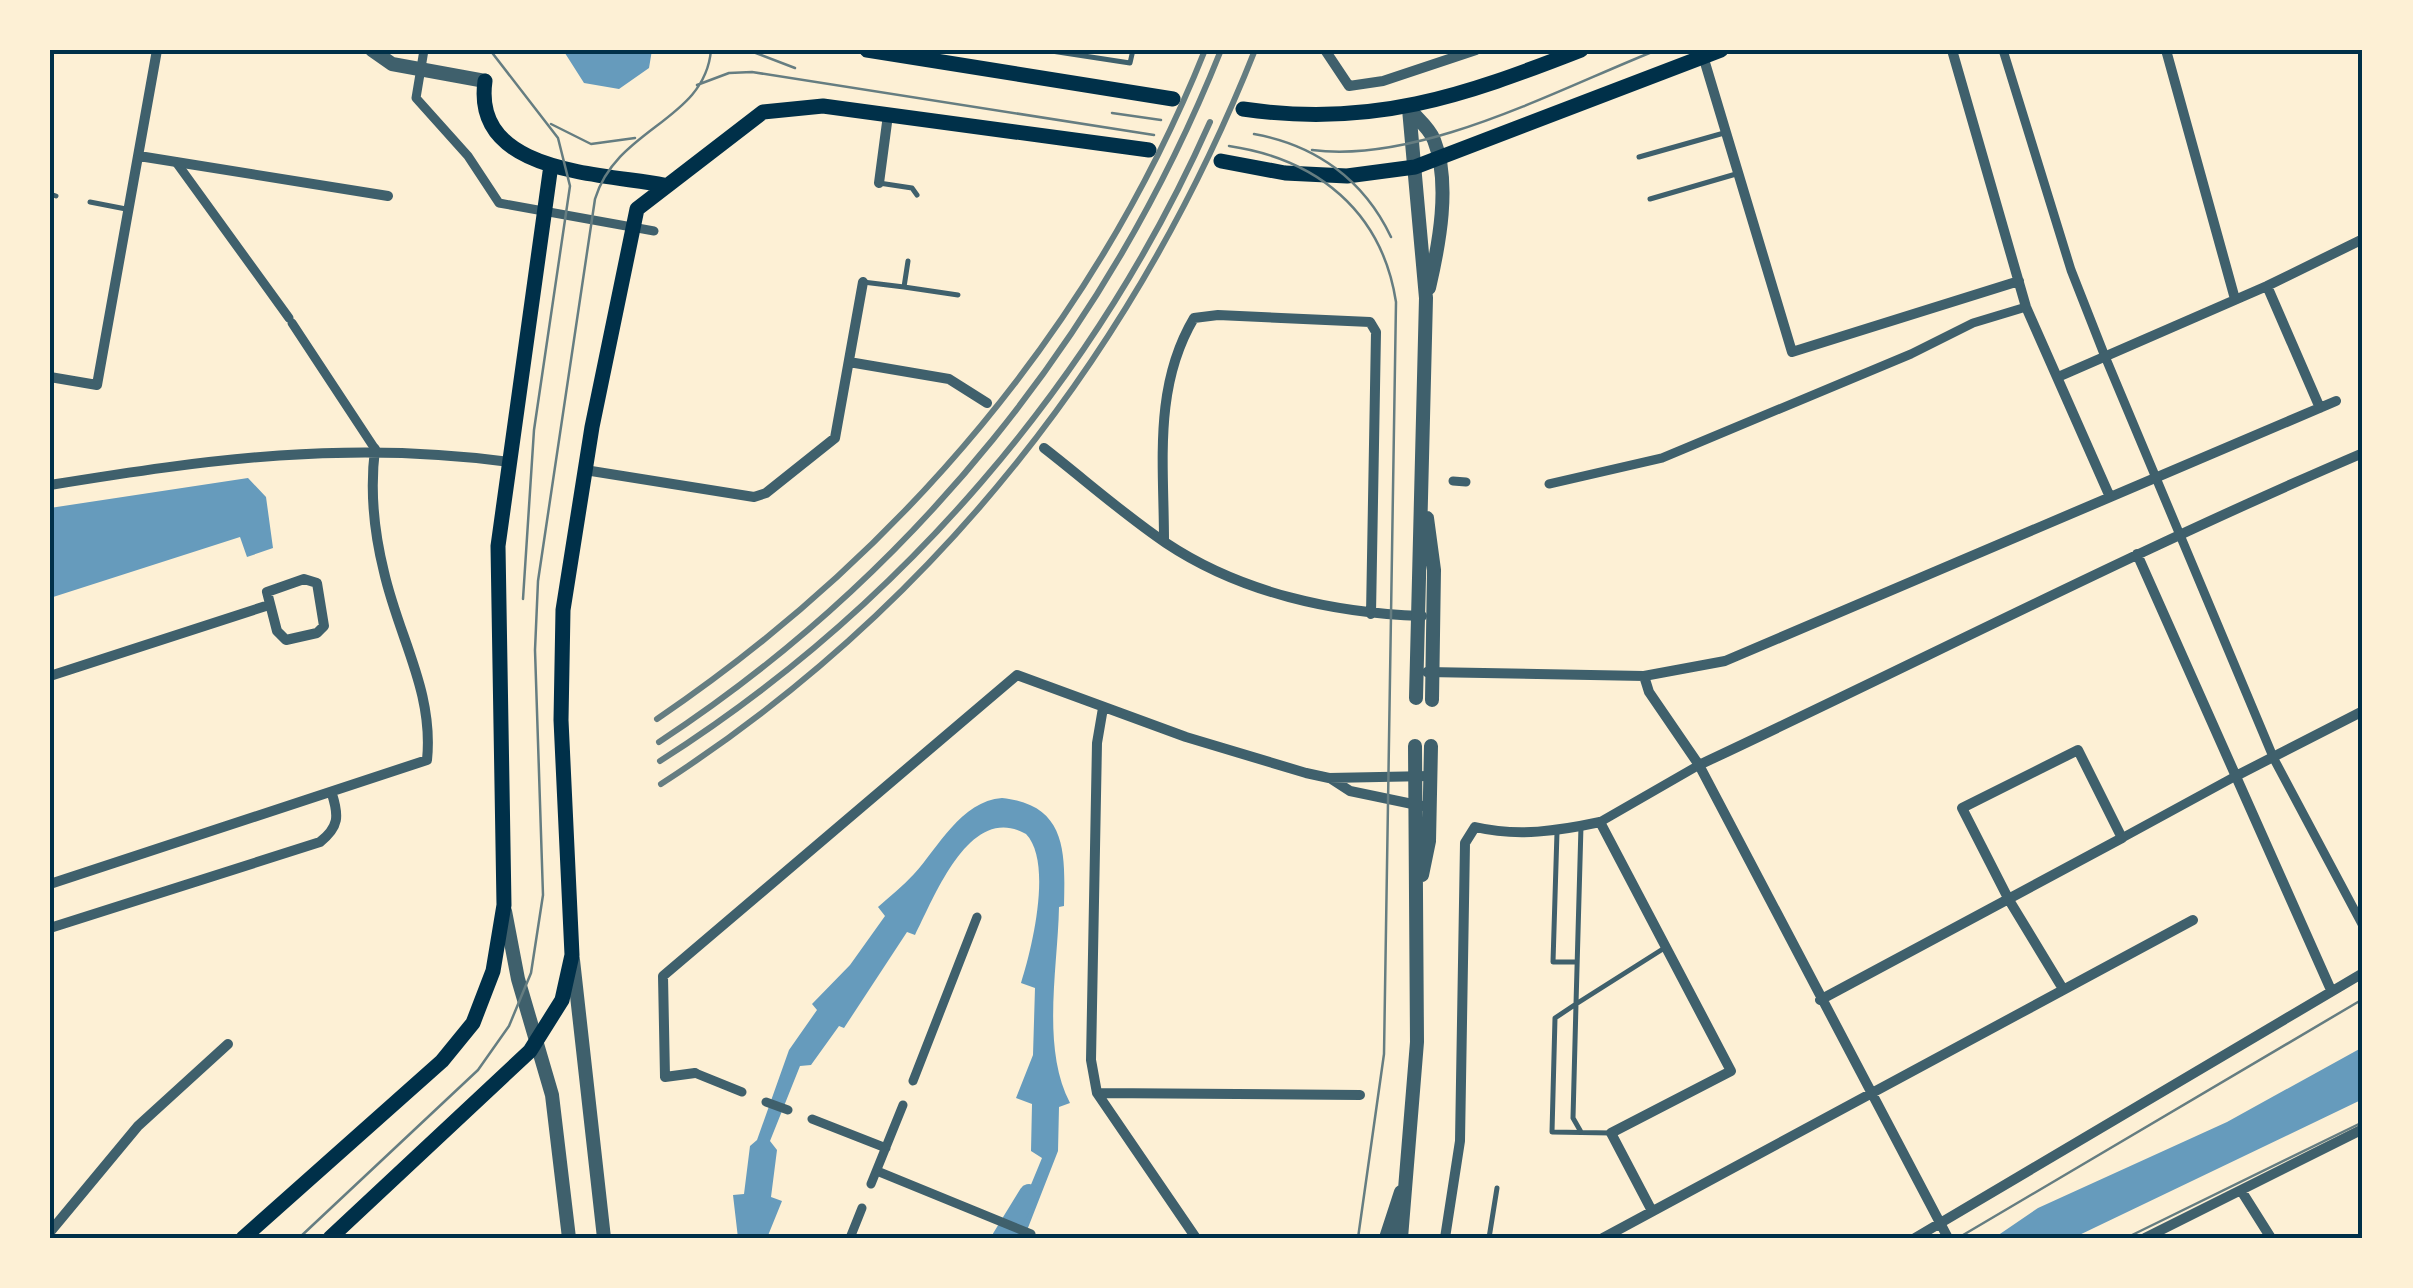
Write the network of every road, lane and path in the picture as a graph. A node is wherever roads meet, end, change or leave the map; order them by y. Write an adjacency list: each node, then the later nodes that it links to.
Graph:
1 (157, 50): 23 (street)
2 (372, 50): 15 (street)
3 (424, 50): 15 (street)
4 (867, 50): 17 (main road)
5 (1045, 50): 6 (lane)
6 (1133, 50)
7 (1325, 50): 8 (street)
8 (1476, 50)
9 (1582, 50): 19 (main road)
10 (1721, 50): 14 (main road)
11 (1952, 50): 43 (street)
12 (2003, 50): 51 (street)
13 (2166, 50): 49 (street)
14 (1703, 56): 21 (street); 24 (main road)
15 (421, 70): 16 (street); 38 (street)
16 (485, 81): 28 (main road)
17 (1173, 99)
18 (1243, 109): 19 (main road)
19 (1409, 109): 24 (street); 29 (street)
20 (888, 115): 22 (main road); 31 (street); 32 (main road)
21 (1726, 132): 25 (lane); 30 (street)
22 (1149, 150)
23 (138, 156): 27 (street); 37 (street)
24 (1438, 156): 29 (main road); 48 (street)
25 (1638, 158)
26 (1221, 161): 29 (main road)
27 (176, 162): 34 (street); 59 (street)
28 (551, 165): 32 (main road); 38 (main road)
29 (1415, 167): 48 (street)
30 (1739, 173): 35 (lane); 43 (street)
31 (879, 183): 33 (lane)
32 (664, 185): 39 (main road)
33 (917, 195)
34 (388, 196)
35 (1650, 199)
36 (90, 202): 37 (lane)
37 (129, 209): 53 (street)
38 (546, 214): 39 (street); 61 (main road)
39 (632, 227): 40 (street); 62 (main road)
40 (654, 231)
41 (2363, 239): 45 (street)
42 (908, 261): 46 (lane)
43 (2019, 281): 50 (street)
44 (864, 282): 46 (lane); 52 (street)
45 (2267, 286): 49 (street); 57 (street)
46 (904, 288): 47 (lane)
47 (958, 295)
48 (1426, 298): 68 (street)
49 (2234, 299): 51 (street)
50 (2026, 307): 54 (street); 66 (street)
51 (2104, 354): 54 (street); 63 (street)
52 (848, 362): 56 (street); 62 (street)
53 (50, 377)
54 (2058, 377): 69 (street)
55 (2336, 401): 57 (street)
56 (986, 403)
57 (2320, 408): 63 (street)
58 (1044, 448): 71 (street)
59 (375, 449): 61 (street); 67 (street); 89 (street)
60 (2363, 453): 70 (street)
61 (510, 462): 97 (main road)
62 (585, 470): 103 (main road)
63 (2157, 479): 69 (street); 70 (street)
64 (1454, 481): 65 (street)
65 (1466, 482)
66 (1549, 484)
67 (50, 485)
68 (1422, 488): 75 (street); 76 (street)
69 (2110, 497): 79 (street)
70 (2179, 532): 72 (street); 84 (street)
71 (1164, 542): 74 (street); 74 (street)
72 (2137, 554): 85 (street); 88 (street)
73 (269, 606): 73 (street); 78 (street)
74 (1371, 614): 75 (street)
75 (1417, 616): 76 (street); 77 (street)
76 (1434, 616): 77 (street)
77 (1424, 672): 79 (street); 80 (street)
78 (50, 676)
79 (1644, 676): 85 (street)
80 (1424, 699)
81 (1104, 708): 87 (street); 112 (street); 115 (street)
82 (2363, 711): 84 (street)
83 (1423, 746): 86 (street)
84 (2274, 759): 88 (street); 100 (street)
85 (1699, 765): 91 (street); 108 (street)
86 (1422, 776): 87 (street); 90 (street)
87 (1329, 778): 90 (street)
88 (2234, 778): 94 (street); 107 (street)
89 (332, 794): 95 (street); 101 (street)
90 (1422, 806): 129 (street)
91 (1600, 822): 92 (street); 102 (street)
92 (1580, 826): 93 (street); 104 (lane)
93 (1557, 832): 104 (lane); 144 (street)
94 (2122, 838): 96 (street); 96 (street)
95 (50, 884)
96 (2008, 900): 106 (street); 108 (street)
97 (504, 905): 110 (street); 136 (main road)
98 (977, 918): 113 (street)
99 (2193, 920): 106 (street)
100 (2363, 926)
101 (50, 928)
102 (1666, 947): 109 (lane); 124 (street)
103 (572, 956): 110 (main road); 139 (street)
104 (1577, 962): 109 (lane)
105 (2363, 974): 107 (street)
106 (2062, 989): 117 (street)
107 (2331, 990): 133 (street)
108 (1820, 1000): 117 (street)
109 (1576, 1004): 123 (lane); 123 (lane)
110 (537, 1042): 137 (main road); 138 (street)
111 (228, 1044): 134 (street)
112 (695, 1073): 114 (street)
113 (912, 1081)
114 (742, 1092)
115 (1097, 1093): 116 (street); 141 (street)
116 (1360, 1095)
117 (1870, 1096): 132 (street); 133 (street)
118 (766, 1102): 120 (street)
119 (903, 1105): 125 (street)
120 (788, 1110)
121 (812, 1119): 125 (street)
122 (2363, 1128): 130 (street)
123 (1582, 1132): 124 (lane)
124 (1611, 1133): 132 (street)
125 (886, 1148): 126 (street)
126 (877, 1171): 127 (street); 135 (street)
127 (872, 1184)
128 (1497, 1188): 145 (lane)
129 (1402, 1191): 142 (street); 143 (street)
130 (2242, 1192): 149 (street); 150 (street)
131 (862, 1208): 140 (street)
132 (1652, 1211): 146 (street)
133 (1938, 1224): 147 (street); 148 (street)
134 (50, 1232)
135 (1031, 1234)
136 (243, 1238)
137 (330, 1238)
138 (569, 1238)
139 (604, 1238)
140 (850, 1238)
141 (1196, 1238)
142 (1386, 1238)
143 (1401, 1238)
144 (1445, 1238)
145 (1489, 1238)
146 (1602, 1238)
147 (1914, 1238)
148 (1948, 1238)
149 (2145, 1238)
150 (2271, 1238)

